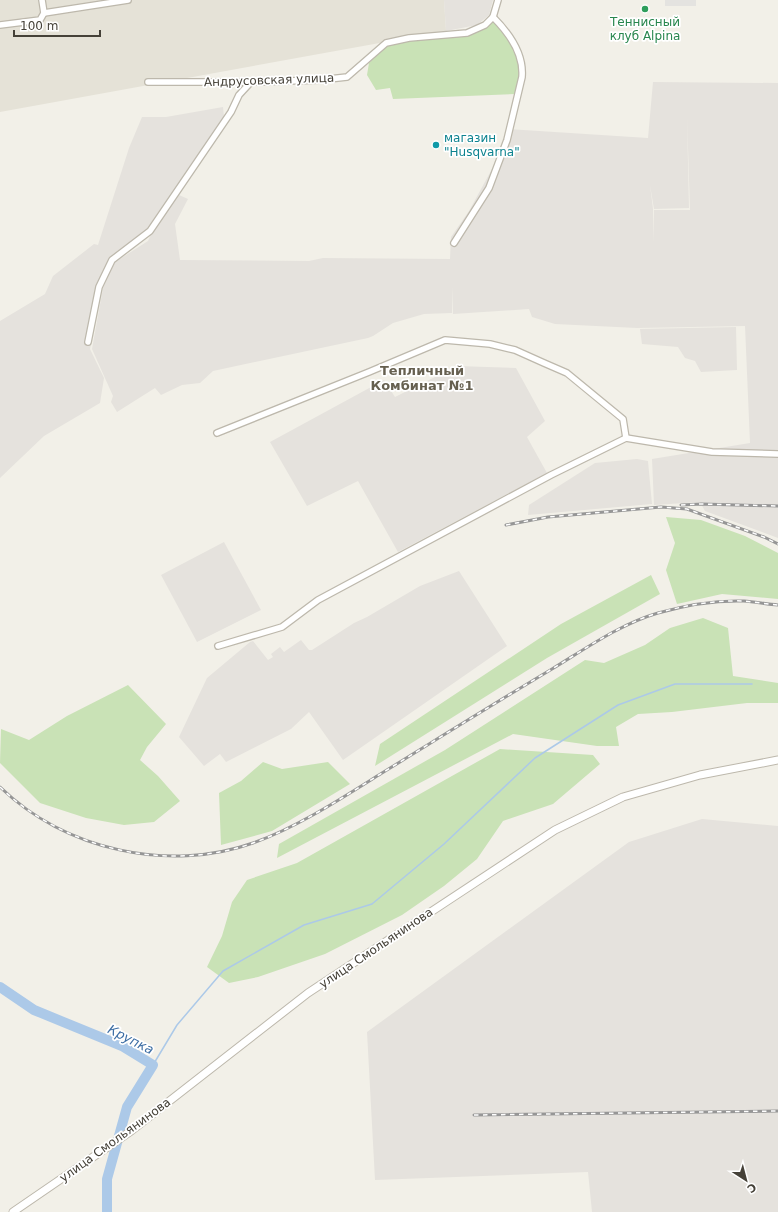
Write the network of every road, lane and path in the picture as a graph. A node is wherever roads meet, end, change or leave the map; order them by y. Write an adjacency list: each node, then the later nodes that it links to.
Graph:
1 (42, 0): 4 (street)
2 (128, 0): 4 (street)
3 (498, 0): 5 (street)
4 (44, 13): 6 (street)
5 (493, 17): 8 (street, Андрусовская улица); 9 (street)
6 (0, 25)
7 (148, 82): 8 (street, Андрусовская улица)
8 (251, 82): 10 (street)
9 (454, 243)
10 (88, 342)
11 (217, 433): 12 (street)
12 (626, 438): 13 (street); 14 (street)
13 (778, 454)
14 (218, 646)
15 (778, 760): 16 (street, улица Смольянинова)
16 (13, 1212)

